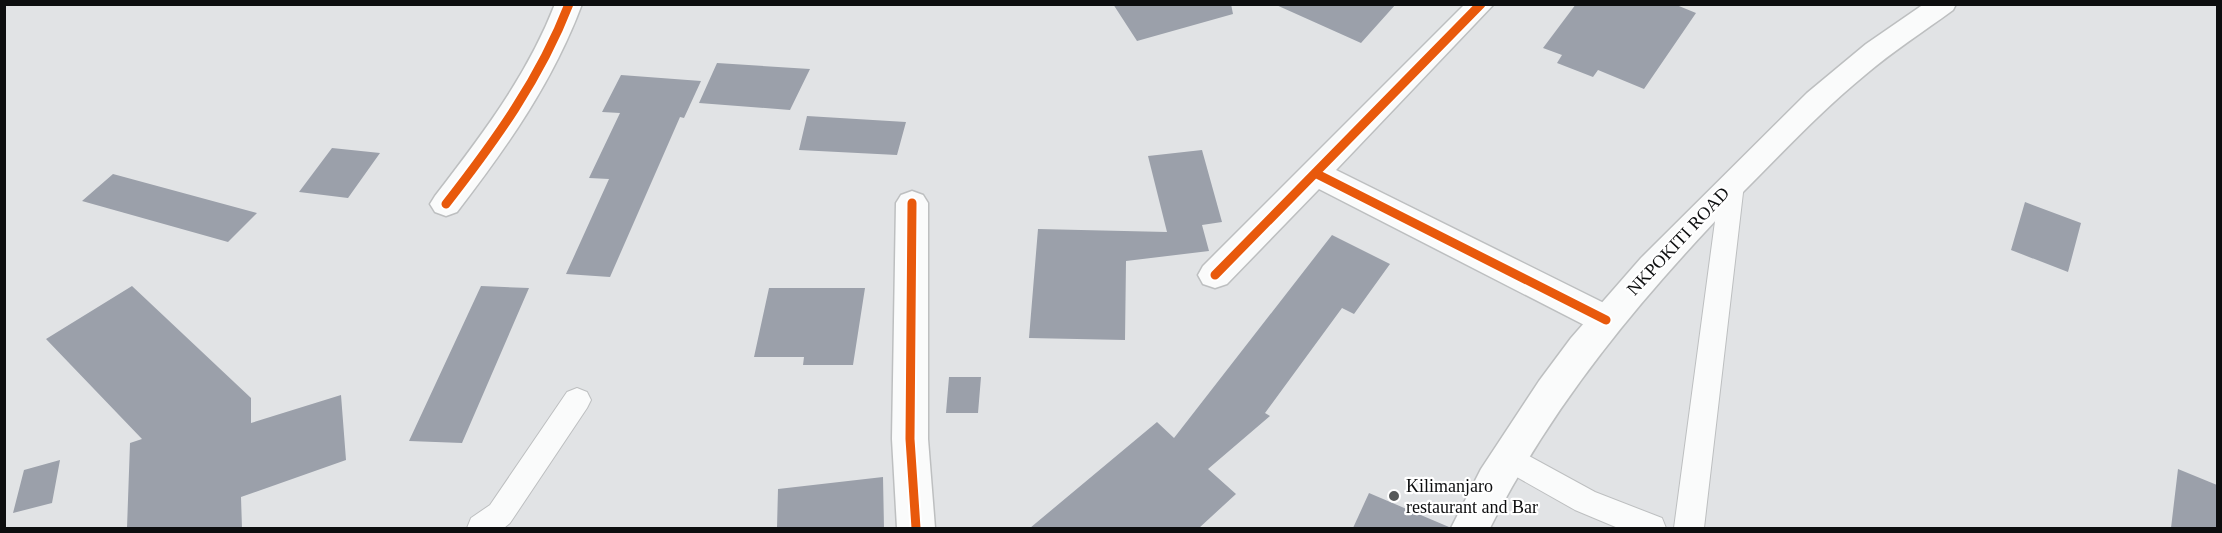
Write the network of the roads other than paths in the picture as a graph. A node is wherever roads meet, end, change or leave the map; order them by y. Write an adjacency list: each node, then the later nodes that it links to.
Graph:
1 (569, 4): 7 (street)
2 (1481, 4): 4 (street)
3 (1943, 4): 5 (street, NKPOKITI ROAD)
4 (1315, 173): 8 (street); 9 (street)
5 (1732, 184): 9 (street, NKPOKITI ROAD); 16 (lane)
6 (912, 203): 13 (street)
7 (446, 204)
8 (1215, 275)
9 (1606, 320): 11 (street, NKPOKITI ROAD)
10 (577, 400): 12 (lane)
11 (1509, 458): 14 (street, NKPOKITI ROAD); 15 (lane)
12 (482, 528)
13 (916, 528)
14 (1470, 528)
15 (1651, 528)
16 (1689, 528)

